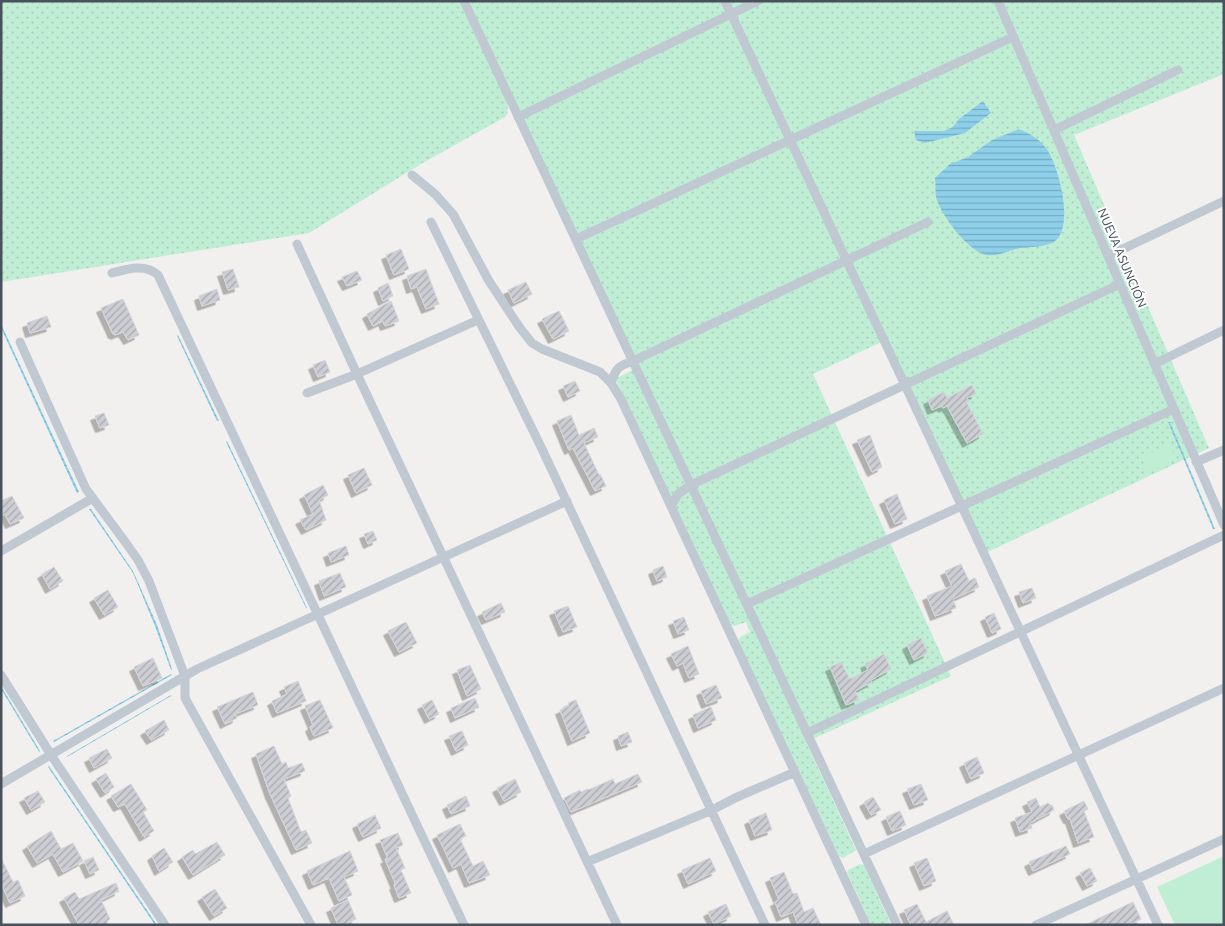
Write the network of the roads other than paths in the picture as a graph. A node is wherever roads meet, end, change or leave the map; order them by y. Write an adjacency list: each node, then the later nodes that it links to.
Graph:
1 (464, 1): 8 (street)
2 (725, 1): 5 (street)
3 (758, 1): 5 (street)
4 (999, 1): 6 (street, NUEVA ASUNCIÓN)
5 (731, 14): 8 (street); 10 (street)
6 (1013, 37): 9 (street, NUEVA ASUNCIÓN); 10 (street)
7 (1178, 70): 9 (street)
8 (518, 117): 15 (street)
9 (1054, 130): 17 (street, NUEVA ASUNCIÓN)
10 (790, 140): 15 (street); 18 (street)
11 (412, 175): 27 (street)
12 (1224, 201): 17 (street)
13 (430, 222): 21 (street)
14 (928, 222): 18 (street)
15 (576, 238): 24 (street)
16 (297, 244): 26 (street)
17 (1108, 256): 20 (street, NUEVA ASUNCIÓN)
18 (846, 260): 24 (street); 28 (street)
19 (112, 273): 43 (street)
20 (1120, 284): 25 (street, NUEVA ASUNCIÓN); 28 (street)
21 (478, 320): 26 (street); 35 (street)
22 (1224, 330): 25 (street)
23 (20, 342): 34 (street)
24 (633, 361): 27 (street); 33 (street)
25 (1154, 364): 30 (street, NUEVA ASUNCIÓN)
26 (357, 374): 29 (street); 41 (street)
27 (611, 383): 36 (street)
28 (904, 385): 33 (street); 37 (street)
29 (307, 393)
30 (1174, 409): 32 (street, NUEVA ASUNCIÓN); 37 (street)
31 (1224, 450): 32 (street)
32 (1196, 462): 38 (street, NUEVA ASUNCIÓN)
33 (691, 486): 36 (street); 42 (street)
34 (93, 498): 40 (street); 46 (street)
35 (566, 502): 41 (street); 53 (street)
36 (671, 506): 51 (street)
37 (962, 506): 42 (street); 44 (street)
38 (1224, 525)
39 (1224, 535): 44 (street)
40 (1, 551)
41 (444, 557): 43 (street); 56 (street)
42 (747, 604): 48 (street)
43 (318, 614): 46 (street); 60 (street)
44 (1020, 632): 48 (street); 50 (street)
45 (1, 675): 49 (street)
46 (185, 676): 49 (street); 59 (street)
47 (1224, 688): 50 (street)
48 (807, 732): 55 (street)
49 (50, 754): 52 (street); 58 (street)
50 (1078, 754): 55 (street); 57 (street)
51 (795, 772): 53 (street); 63 (street)
52 (1, 784)
53 (712, 810): 56 (street); 62 (street)
54 (1224, 839): 57 (street)
55 (864, 854): 64 (street)
56 (587, 862): 61 (street)
57 (1136, 879): 65 (street); 66 (street)
58 (165, 925)
59 (311, 925)
60 (464, 925)
61 (617, 925)
62 (766, 925)
63 (866, 925)
64 (897, 925)
65 (1036, 925)
66 (1158, 925)

